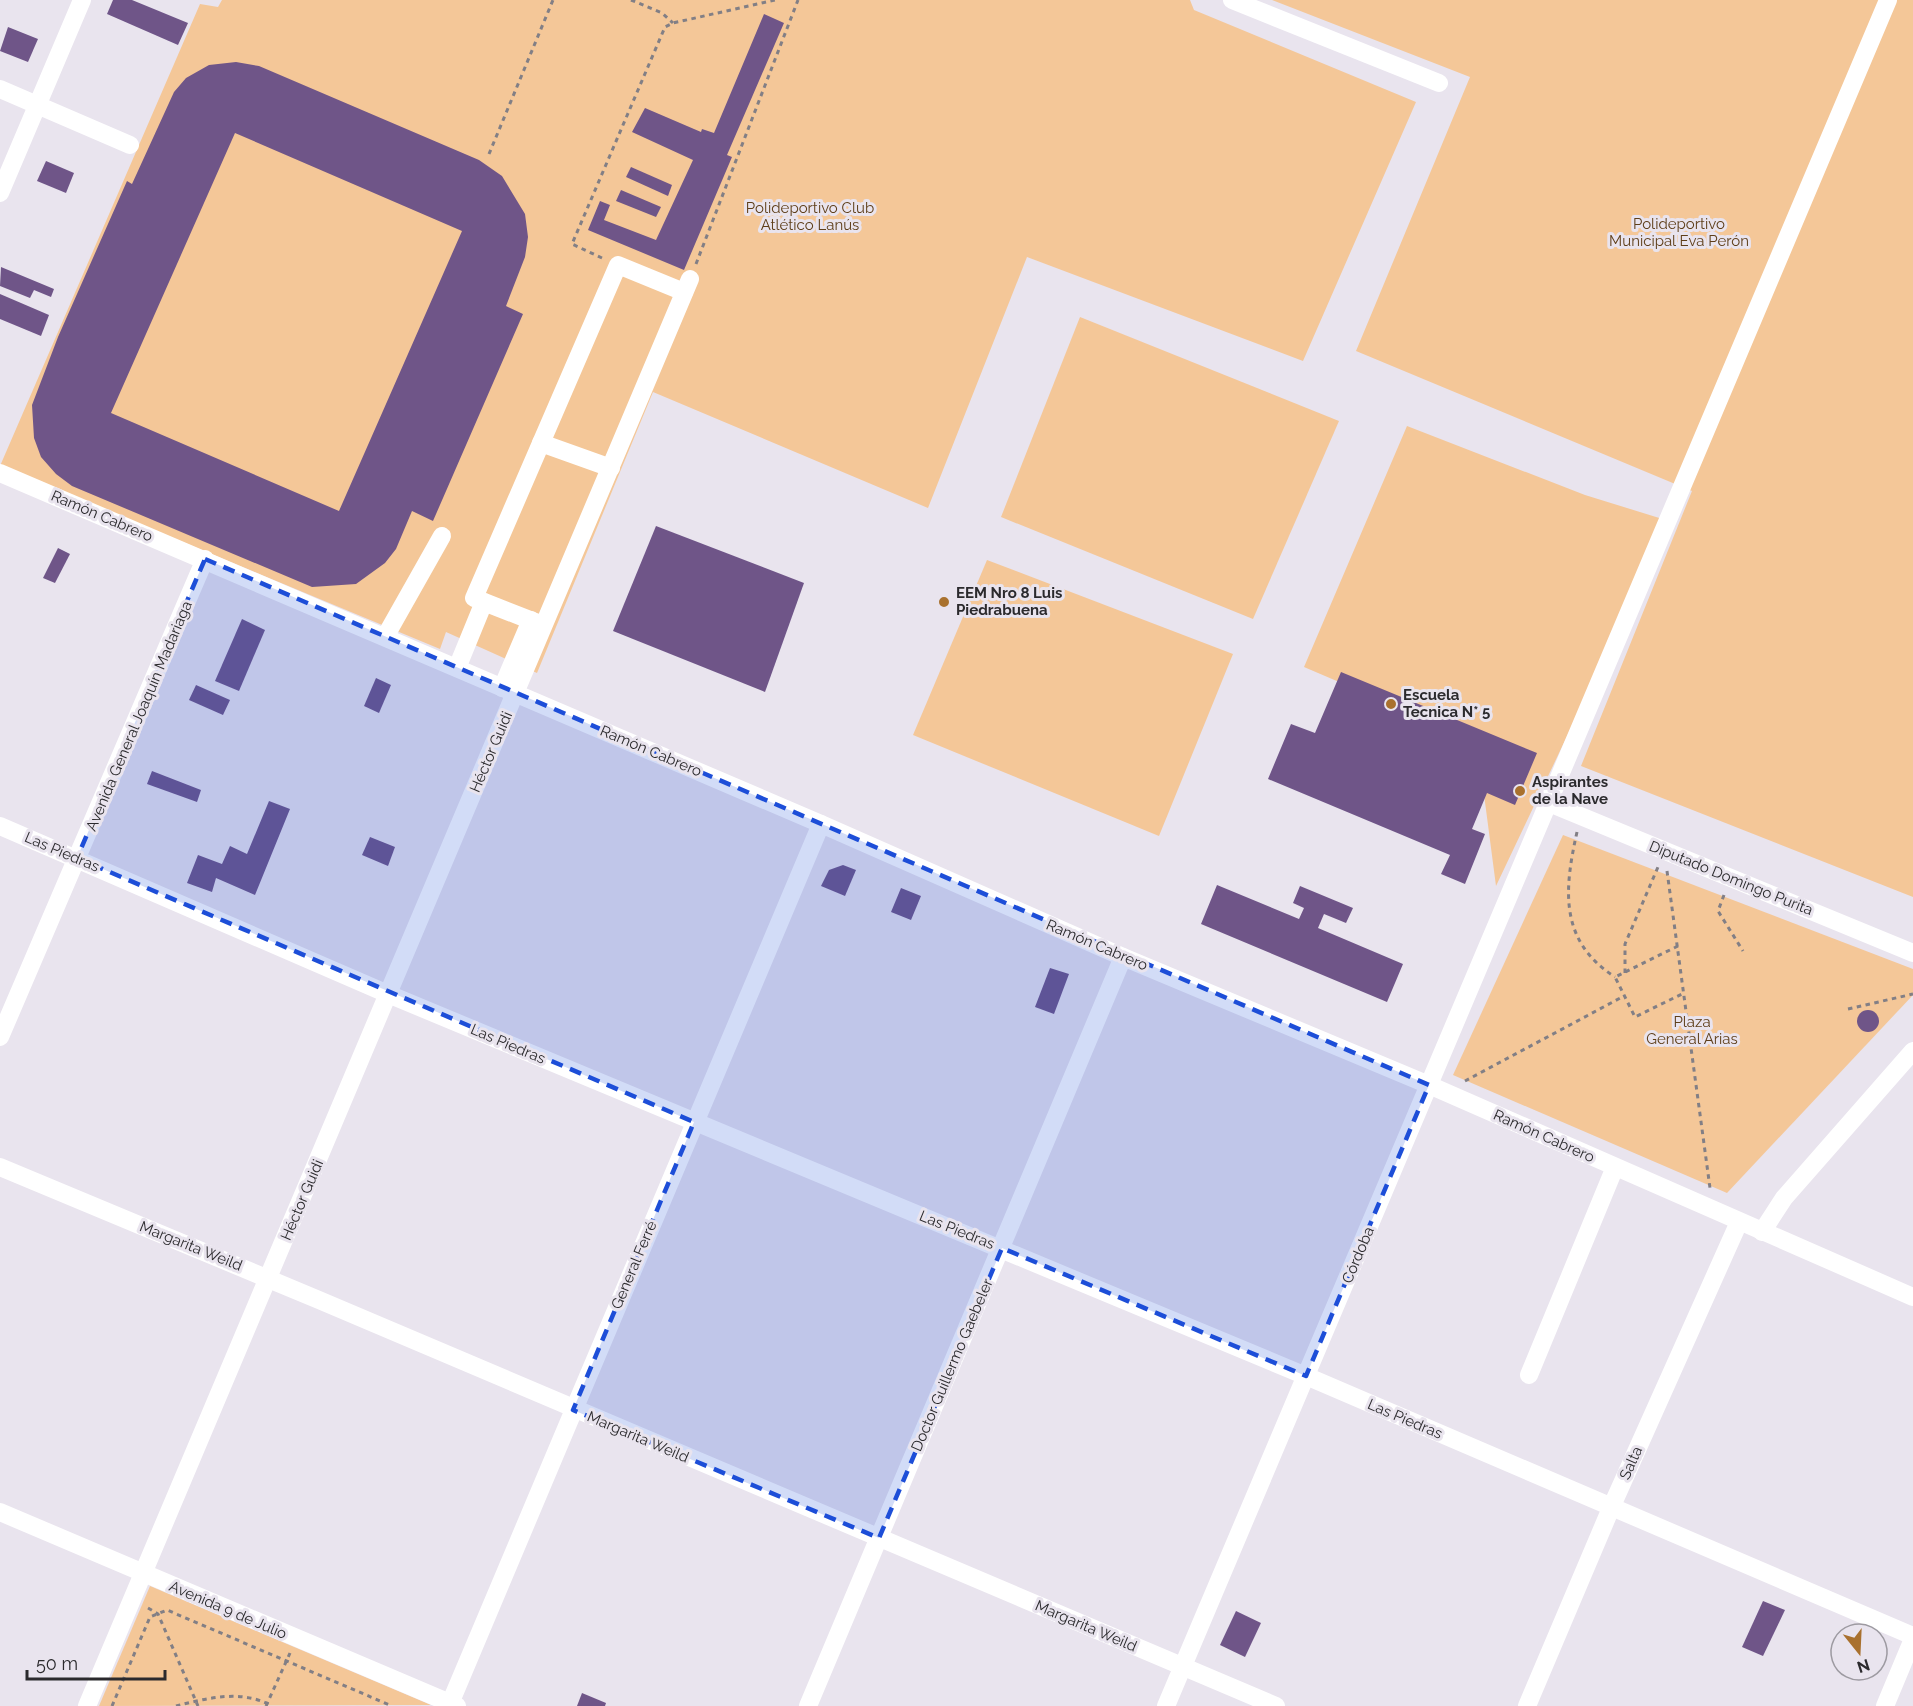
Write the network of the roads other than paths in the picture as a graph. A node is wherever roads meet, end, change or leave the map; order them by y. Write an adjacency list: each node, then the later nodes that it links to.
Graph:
1 (82, 0): 6 (street)
2 (1232, 0): 4 (street)
3 (1888, 0): 19 (street, Córdoba)
4 (1440, 83)
5 (0, 89): 6 (street)
6 (38, 105): 7 (street); 8 (street)
7 (130, 145)
8 (0, 193)
9 (541, 443): 10 (street); 10 (street, Héctor Guidi); 14 (street)
10 (611, 468): 15 (street, Héctor Guidi)
11 (0, 473): 13 (street, Ramón Cabrero)
12 (442, 536): 16 (street)
13 (205, 559): 16 (street, Ramón Cabrero); 22 (street, Avenida General Joaquín Madariaga)
14 (484, 602): 15 (street); 17 (street)
15 (537, 623): 18 (street, Héctor Guidi)
16 (385, 638): 17 (street, Ramón Cabrero)
17 (458, 668): 18 (street, Ramón Cabrero)
18 (509, 691): 20 (street, Ramón Cabrero); 25 (street, Héctor Guidi)
19 (1549, 803): 23 (street, Diputado Domingo Purita); 28 (street, Córdoba)
20 (821, 824): 24 (street, Ramón Cabrero); 29 (street, General Ferré)
21 (0, 826): 22 (street, Las Piedras)
22 (77, 858): 25 (street, Las Piedras); 26 (street, Avenida General Joaquín Madariaga)
23 (1913, 953)
24 (1124, 957): 28 (street, Ramón Cabrero); 34 (street, Doctor Guillermo Gaebeler)
25 (388, 994): 29 (street, Las Piedras); 35 (street, Héctor Guidi)
26 (0, 1037)
27 (1913, 1051): 33 (street)
28 (1437, 1088): 31 (street, Ramón Cabrero); 38 (street, Córdoba)
29 (694, 1122): 34 (street, Las Piedras); 39 (street, General Ferré)
30 (0, 1167): 35 (street, Margarita Weild)
31 (1615, 1167): 32 (street, Ramón Cabrero); 37 (street)
32 (1739, 1222): 33 (street, Ramón Cabrero); 40 (street, Salta)
33 (1762, 1232): 36 (street, Ramón Cabrero)
34 (1002, 1248): 38 (street, Las Piedras); 42 (street, Doctor Guillermo Gaebeler)
35 (270, 1279): 39 (street, Margarita Weild); 43 (street, Héctor Guidi)
36 (1913, 1297)
37 (1529, 1375)
38 (1306, 1376): 40 (street, Las Piedras); 45 (street, Córdoba)
39 (573, 1410): 42 (street, Margarita Weild); 46 (street, General Ferré)
40 (1611, 1508): 44 (street, Las Piedras); 51 (street, Salta)
41 (0, 1512): 43 (street, Avenida 9 de Julio)
42 (879, 1538): 45 (street, Margarita Weild); 48 (street, Doctor Guillermo Gaebeler)
43 (142, 1573): 46 (street, Avenida 9 de Julio); 47 (street, Héctor Guidi)
44 (1913, 1638): 52 (street)
45 (1183, 1667): 49 (street, Córdoba); 50 (street, Margarita Weild)
46 (452, 1705)
47 (87, 1706)
48 (808, 1706)
49 (1166, 1706)
50 (1276, 1706)
51 (1527, 1706)
52 (1885, 1706)

